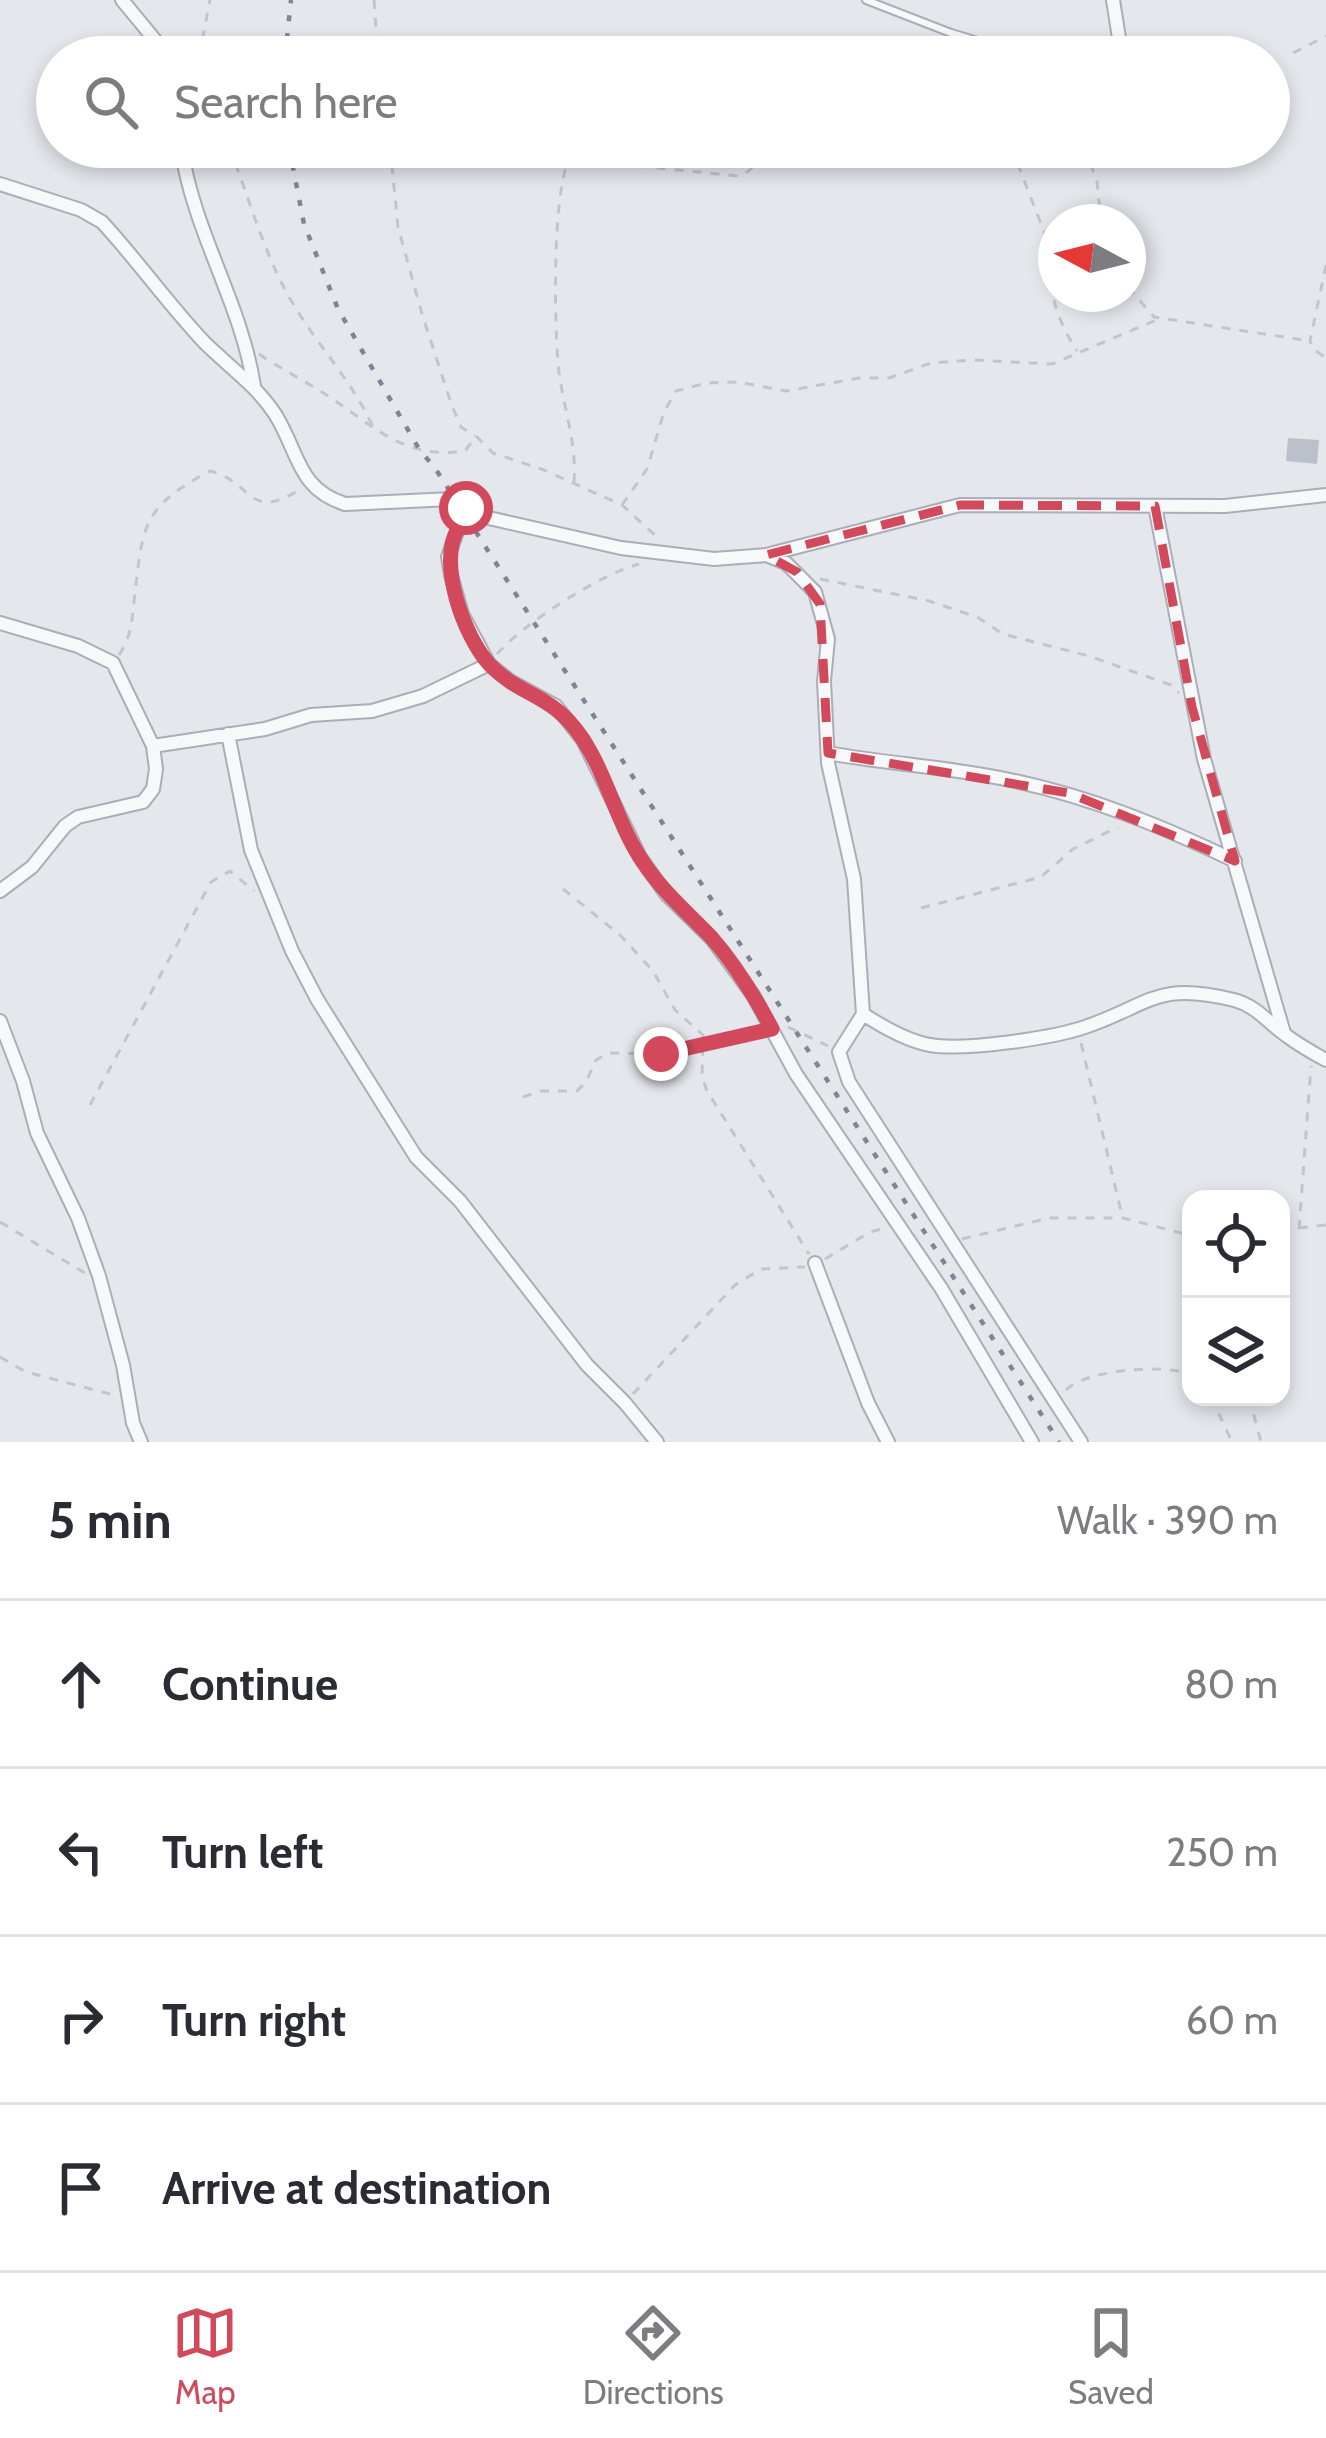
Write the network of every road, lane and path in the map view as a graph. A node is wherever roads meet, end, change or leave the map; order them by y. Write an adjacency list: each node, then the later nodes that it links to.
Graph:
1 (122, 0): 6 (street)
2 (210, 0): 7 (path)
3 (374, 0): 8 (path)
4 (866, 0): 9 (lane)
5 (1113, 0): 10 (street)
6 (152, 36)
7 (204, 36)
8 (377, 36)
9 (961, 36)
10 (1119, 36)
11 (1326, 36): 12 (path)
12 (1293, 53)
13 (186, 168): 29 (street)
14 (236, 168): 33 (path)
15 (392, 168): 34 (path)
16 (567, 168): 35 (path)
17 (658, 168): 18 (path)
18 (751, 168)
19 (1019, 168): 23 (path)
20 (1092, 168): 22 (path)
21 (0, 184): 32 (street)
22 (1099, 204)
23 (1038, 217)
24 (1326, 265): 28 (path)
25 (1146, 309): 27 (path)
26 (1059, 312): 30 (path)
27 (1161, 318): 28 (path); 30 (path)
28 (1310, 341): 31 (path)
29 (247, 342): 32 (street); 33 (path)
30 (1078, 352): 38 (path)
31 (1326, 358)
32 (254, 387): 36 (street)
33 (374, 429): 34 (path)
34 (476, 436): 38 (path)
35 (574, 482)
36 (308, 483): 40 (street); 45 (path)
37 (1326, 495): 39 (street)
38 (622, 505): 42 (path)
39 (1155, 506): 41 (street); 47 (street)
40 (480, 516): 42 (street); 46 (street)
41 (766, 555): 42 (street); 43 (street)
42 (676, 556): 46 (path)
43 (797, 572): 47 (path); 50 (street)
44 (0, 623): 45 (street)
45 (113, 664): 49 (street)
46 (489, 664): 48 (street); 59 (street)
47 (1192, 707): 52 (street)
48 (229, 734): 49 (street); 55 (street)
49 (153, 746): 54 (street)
50 (828, 754): 51 (street); 57 (street)
51 (1134, 816): 52 (street); 56 (path)
52 (1234, 861): 61 (street)
53 (562, 889): 62 (path)
54 (0, 891)
55 (274, 908): 67 (path); 82 (street)
56 (921, 908)
57 (863, 1014): 60 (street); 63 (street)
58 (0, 1022): 77 (street)
59 (770, 1026): 62 (path); 63 (path); 70 (street)
60 (1078, 1030): 61 (street); 68 (path)
61 (1284, 1035): 64 (street)
62 (704, 1042): 66 (path); 76 (path)
63 (839, 1052): 75 (street)
64 (1311, 1052): 65 (street); 73 (path)
65 (1326, 1060)
66 (523, 1097)
67 (90, 1106)
68 (1124, 1218): 74 (path); 75 (path)
69 (0, 1222): 77 (path)
70 (899, 1225): 76 (path); 88 (street)
71 (1326, 1226): 73 (path)
72 (1290, 1229): 73 (path)
73 (1298, 1229)
74 (1182, 1233)
75 (951, 1241): 81 (street)
76 (815, 1263): 82 (path); 87 (street)
77 (99, 1276): 80 (street)
78 (0, 1357): 80 (path)
79 (1182, 1372): 81 (path)
80 (128, 1399): 85 (street)
81 (1057, 1400): 89 (street)
82 (625, 1403): 86 (street)
83 (1215, 1406): 90 (path)
84 (1251, 1406): 91 (path)
85 (141, 1442)
86 (657, 1442)
87 (888, 1442)
88 (1032, 1442)
89 (1081, 1442)
90 (1232, 1442)
91 (1261, 1442)

